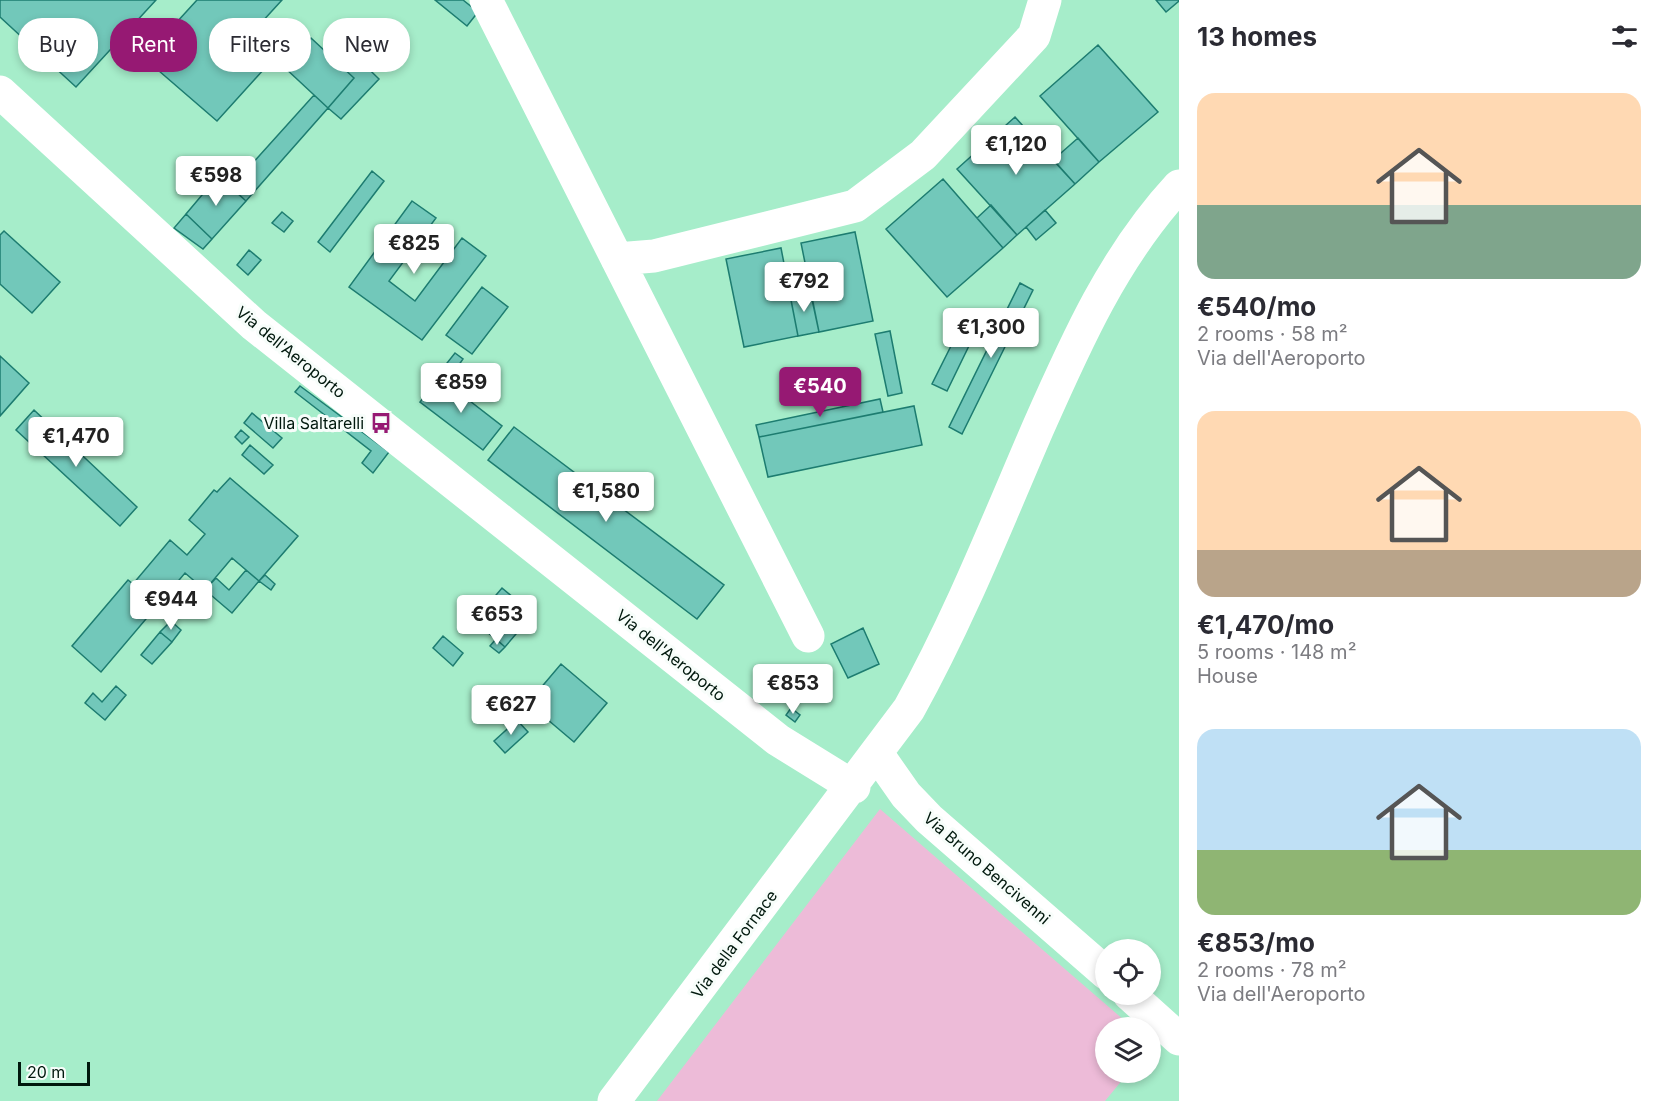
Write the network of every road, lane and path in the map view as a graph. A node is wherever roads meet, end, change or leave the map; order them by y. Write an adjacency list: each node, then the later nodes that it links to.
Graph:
1 (486, 0): 5 (street)
2 (1045, 0): 5 (street)
3 (0, 92): 8 (street, Via dell'Aeroporto)
4 (1179, 186): 7 (street)
5 (617, 259): 6 (street)
6 (808, 636)
7 (878, 755): 8 (street); 9 (street, Via Bruno Bencivenni)
8 (854, 787): 12 (street, Via della Fornace)
9 (1095, 963)
10 (1141, 1005): 11 (street)
11 (1179, 1039)
12 (614, 1101)

